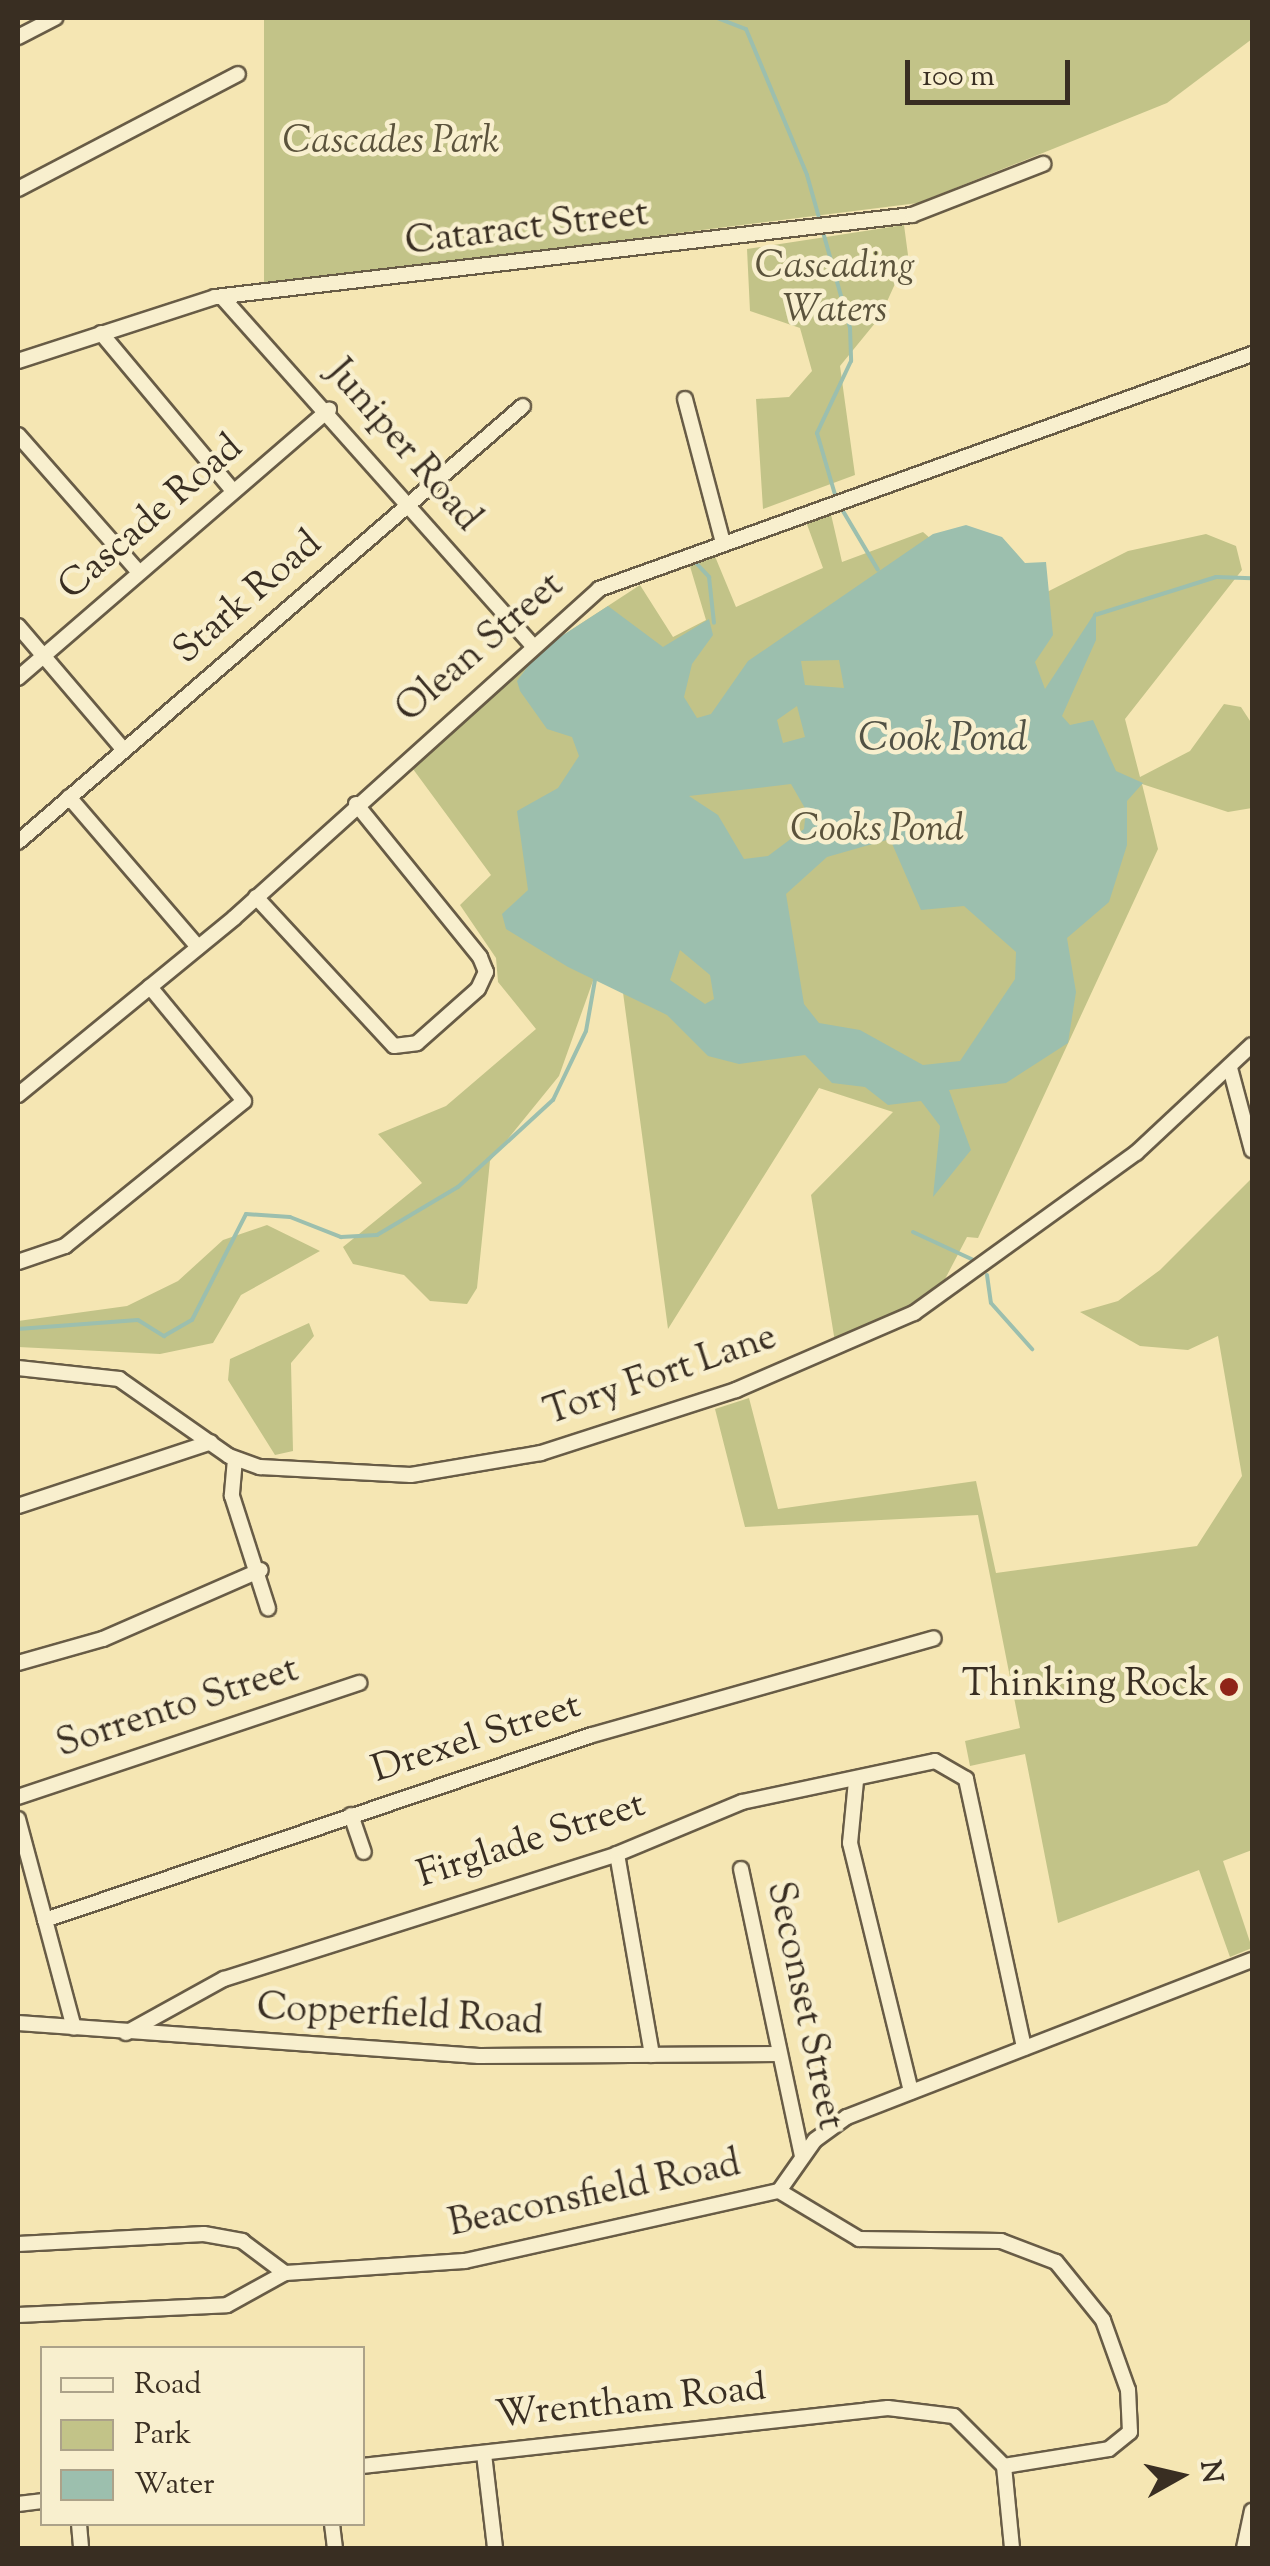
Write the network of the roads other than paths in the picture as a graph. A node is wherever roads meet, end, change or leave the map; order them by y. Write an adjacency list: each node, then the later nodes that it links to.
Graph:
1 (55, 18): 2 (street)
2 (18, 38)
3 (238, 74): 5 (street)
4 (1043, 164): 6 (street, Cataract Street)
5 (18, 189)
6 (222, 296): 7 (street, Cataract Street); 12 (street, Juniper Road)
7 (101, 333): 9 (street, Cataract Street); 14 (street)
8 (1252, 354): 16 (street, Olean Street)
9 (18, 361)
10 (685, 400): 16 (street)
11 (523, 406): 15 (street, Stark Road)
12 (329, 410): 14 (street, Cascade Road); 15 (street, Juniper Road)
13 (18, 436): 17 (street)
14 (233, 491): 17 (street, Cascade Road)
15 (409, 504): 19 (street, Juniper Road); 22 (street, Stark Road)
16 (723, 542): 19 (street, Olean Street)
17 (138, 571): 20 (street, Cascade Road)
18 (18, 626): 20 (street)
19 (530, 644): 24 (street, Olean Street)
20 (43, 656): 21 (street, Cascade Road); 22 (street)
21 (18, 678)
22 (124, 750): 23 (street, Stark Road)
23 (69, 798): 25 (street, Stark Road); 27 (street)
24 (356, 804): 26 (street, Olean Street); 26 (street)
25 (18, 842)
26 (256, 898): 27 (street, Olean Street)
27 (198, 947): 28 (street, Olean Street)
28 (150, 988): 31 (street, Olean Street); 33 (street)
29 (1252, 1045): 30 (street, Tory Fort Lane)
30 (1230, 1068): 32 (street); 36 (street, Tory Fort Lane)
31 (18, 1095)
32 (1252, 1150)
33 (18, 1262)
34 (18, 1368): 35 (street, Tory Fort Lane)
35 (211, 1442): 36 (street, Tory Fort Lane); 37 (street)
36 (236, 1459): 38 (street)
37 (18, 1506)
38 (261, 1570): 39 (street); 41 (street)
39 (268, 1608)
40 (934, 1638): 45 (street, Drexel Street)
41 (18, 1663)
42 (359, 1683): 44 (street, Sorrento Street)
43 (856, 1781): 48 (street, Firglade Street); 55 (street, Firglade Street); 58 (street)
44 (18, 1797)
45 (352, 1815): 47 (street); 50 (street, Drexel Street)
46 (18, 1819): 50 (street)
47 (364, 1852)
48 (618, 1854): 54 (street, Firglade Street); 57 (street)
49 (740, 1868): 56 (street, Seconset Street)
50 (45, 1920): 53 (street)
51 (1252, 1960): 55 (street, Beaconsfield Road)
52 (18, 2023): 53 (street, Copperfield Road)
53 (74, 2028): 54 (street, Copperfield Road)
54 (126, 2033): 57 (street, Copperfield Road)
55 (1024, 2048): 58 (street, Beaconsfield Road)
56 (779, 2054): 57 (street, Copperfield Road); 59 (street, Seconset Street)
57 (652, 2055)
58 (910, 2092): 59 (street, Beaconsfield Road)
59 (802, 2158): 60 (street, Beaconsfield Road)
60 (779, 2190): 62 (street, Beaconsfield Road); 66 (street)
61 (18, 2244): 62 (street)
62 (285, 2273): 63 (street, Beaconsfield Road)
63 (18, 2316)
64 (484, 2454): 65 (street, Wrentham Road); 66 (street, Wrentham Road); 68 (street)
65 (365, 2466)
66 (1004, 2466): 69 (street)
67 (1252, 2511): 70 (street)
68 (495, 2548)
69 (1012, 2548)
70 (1244, 2548)

